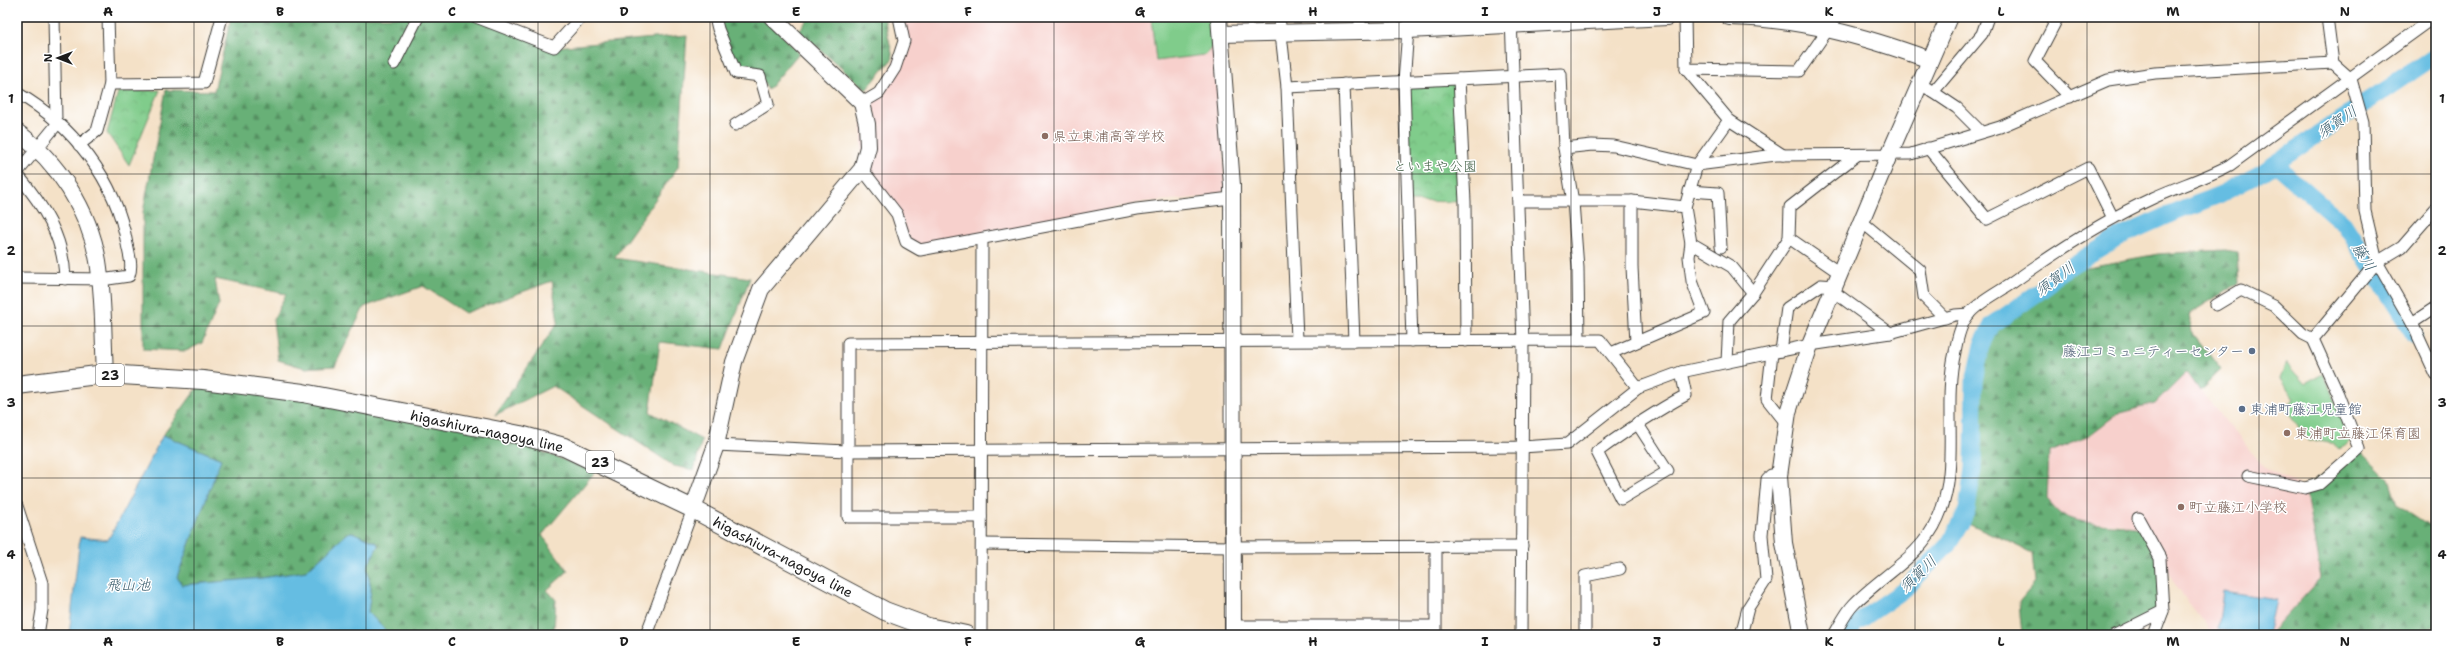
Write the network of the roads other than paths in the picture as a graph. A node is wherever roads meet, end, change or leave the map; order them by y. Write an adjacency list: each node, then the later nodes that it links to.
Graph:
1 (54, 17): 43 (street)
2 (108, 17): 34 (street)
3 (222, 17): 34 (street)
4 (418, 17): 28 (street)
5 (476, 17): 6 (street)
6 (581, 17)
7 (715, 17): 44 (street)
8 (772, 17): 41 (street)
9 (899, 17): 41 (street)
10 (1219, 17): 24 (street)
11 (1279, 17): 25 (street)
12 (1668, 17): 20 (street)
13 (1685, 17): 29 (street)
14 (1729, 17): 22 (street)
15 (1949, 17): 26 (street)
16 (1988, 17): 38 (street)
17 (2058, 17): 40 (street)
18 (2327, 17): 27 (street)
19 (2434, 17): 33 (street)
20 (1511, 21): 21 (street); 30 (street)
21 (1408, 23): 23 (street); 32 (street)
22 (1830, 23): 26 (street); 29 (street)
23 (1360, 24): 25 (street)
24 (1221, 34): 25 (street); 58 (street)
25 (1282, 34): 37 (street)
26 (1930, 60): 36 (street)
27 (2333, 63): 33 (street); 40 (street)
28 (394, 64)
29 (1686, 69): 42 (street)
30 (1514, 76): 31 (street); 49 (street); 59 (street)
31 (1459, 79): 32 (street); 88 (street)
32 (1404, 82): 35 (street); 87 (street)
33 (2352, 82): 64 (street); 70 (street)
34 (110, 84): 47 (street)
35 (1344, 84): 37 (street); 84 (street)
36 (1919, 84): 38 (street); 53 (street)
37 (1287, 87): 83 (street)
38 (1933, 92): 46 (street)
39 (17, 93): 43 (street)
40 (2070, 97): 46 (street)
41 (862, 103): 55 (street)
42 (1729, 120): 51 (street); 54 (street)
43 (57, 122): 47 (street); 48 (street)
44 (735, 125)
45 (17, 132): 48 (street)
46 (1981, 132): 50 (street)
47 (79, 145): 73 (street)
48 (37, 147): 56 (street); 73 (street)
49 (1564, 148): 54 (street); 61 (street)
50 (1928, 148): 53 (street); 64 (street)
51 (1783, 155): 52 (street); 54 (street)
52 (1857, 155): 53 (street); 66 (street)
53 (1889, 155): 65 (street)
54 (1697, 165): 57 (street)
55 (862, 170): 67 (street); 103 (street)
56 (17, 174): 72 (street)
57 (1689, 191): 62 (street); 69 (street)
58 (1231, 198): 67 (street); 86 (street)
59 (1519, 201): 61 (street); 89 (street)
60 (1632, 201): 61 (street); 62 (street); 90 (street)
61 (1573, 202): 85 (street)
62 (1685, 207): 68 (street)
63 (2436, 208): 70 (street)
64 (2113, 218): 78 (street)
65 (1862, 222): 74 (street); 79 (street)
66 (1788, 238): 74 (street); 75 (street)
67 (982, 239): 91 (street)
68 (1691, 243): 75 (street); 90 (street)
69 (1721, 247)
70 (2377, 262): 80 (street); 82 (street)
71 (17, 278): 72 (street)
72 (65, 279): 73 (street)
73 (99, 279): 97 (street)
74 (1837, 284): 81 (street); 92 (street); 93 (street)
75 (1753, 293): 95 (street)
76 (2216, 305): 82 (street)
77 (2436, 307): 80 (street)
78 (1969, 314): 79 (street); 130 (street)
79 (1945, 318): 81 (street)
80 (2412, 323): 98 (street)
81 (1890, 333): 92 (street)
82 (2313, 339): 109 (street)
83 (1297, 340): 84 (street); 86 (street)
84 (1354, 340): 87 (street)
85 (1579, 340): 89 (street); 94 (street)
86 (1231, 341): 91 (street); 104 (street)
87 (1412, 341): 88 (street)
88 (1466, 341): 89 (street)
89 (1523, 342): 105 (street)
90 (1636, 342): 94 (street)
91 (983, 343): 106 (street); 107 (street)
92 (1810, 345): 93 (street); 102 (street)
93 (1777, 352): 95 (street); 102 (street)
94 (1611, 353): 100 (street)
95 (1727, 362): 96 (street)
96 (1681, 372): 100 (street); 101 (street)
97 (105, 374): 99 (main road, higashiura-nagoya line / 23); 111 (main road, higashiura-nagoya line / 23)
98 (2436, 375)
99 (17, 386)
100 (1638, 388): 105 (street)
101 (1637, 423): 101 (street)
102 (1786, 423): 108 (street)
103 (716, 445): 107 (street); 111 (street)
104 (1232, 447): 105 (street); 106 (street); 117 (street)
105 (1522, 447): 116 (street)
106 (982, 448): 107 (street); 112 (street)
107 (847, 451): 112 (street)
108 (1779, 476): 128 (street); 129 (street)
109 (2248, 476)
110 (17, 506): 122 (street)
111 (693, 509): 123 (street); 124 (main road, higashiura-nagoya line / 23)
112 (981, 517): 114 (street)
113 (2138, 518): 119 (street)
114 (983, 544): 117 (street); 125 (street)
115 (1436, 546): 116 (street); 117 (street); 121 (street)
116 (1522, 546): 126 (street)
117 (1232, 547): 120 (street)
118 (1620, 569): 127 (street)
119 (2163, 611): 131 (street); 132 (street)
120 (1233, 630): 121 (street)
121 (1435, 630)
122 (38, 635)
123 (646, 635)
124 (966, 635)
125 (981, 635)
126 (1521, 635)
127 (1585, 635)
128 (1742, 635)
129 (1802, 635)
130 (1834, 635)
131 (2115, 635)
132 (2154, 635)

